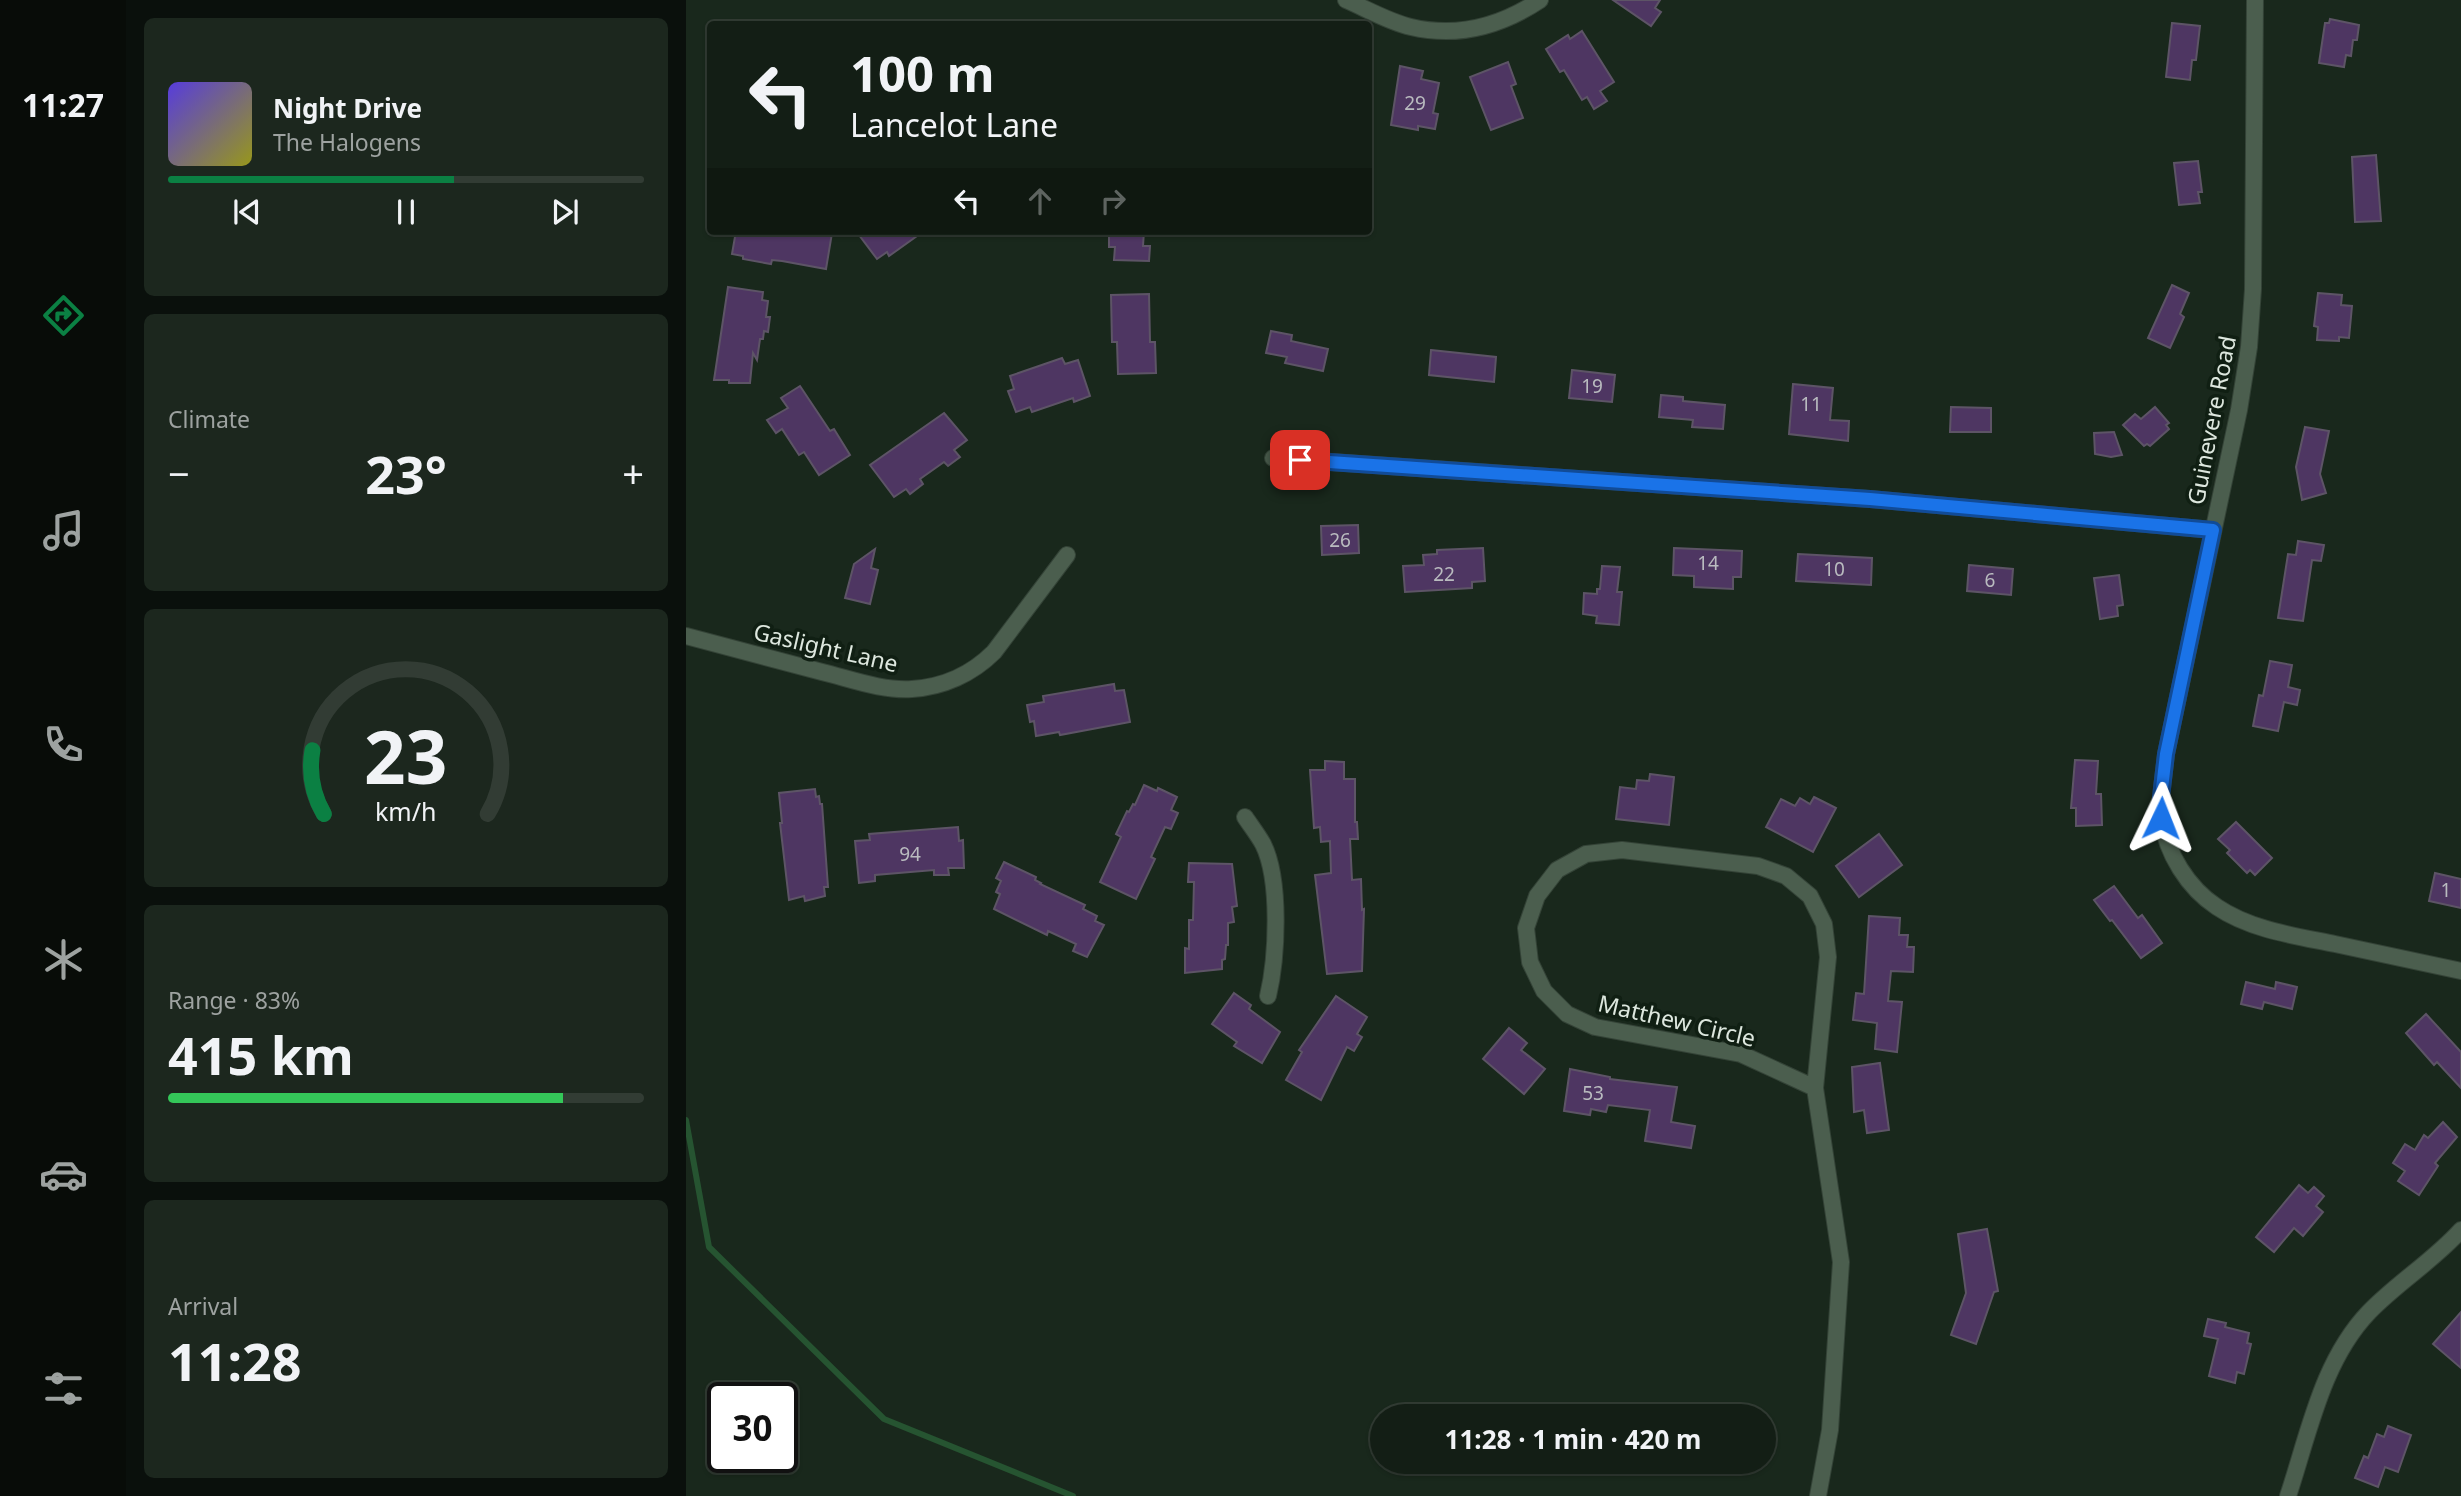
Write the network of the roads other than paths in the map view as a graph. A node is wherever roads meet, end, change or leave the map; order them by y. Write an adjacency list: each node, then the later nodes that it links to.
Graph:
1 (1346, 0): 2 (street)
2 (1540, 0)
3 (2255, 0): 5 (street, Guinevere Road)
4 (1273, 458): 5 (street)
5 (2213, 530): 9 (street, Guinevere Road)
6 (1067, 555): 7 (street, Gaslight Lane)
7 (686, 636)
8 (1245, 817): 10 (street)
9 (2461, 971)
10 (1268, 996)
11 (1815, 1088): 11 (street, Matthew Circle); 13 (street, Matthew Circle)
12 (2461, 1230): 14 (street)
13 (1818, 1496)
14 (2288, 1496)

